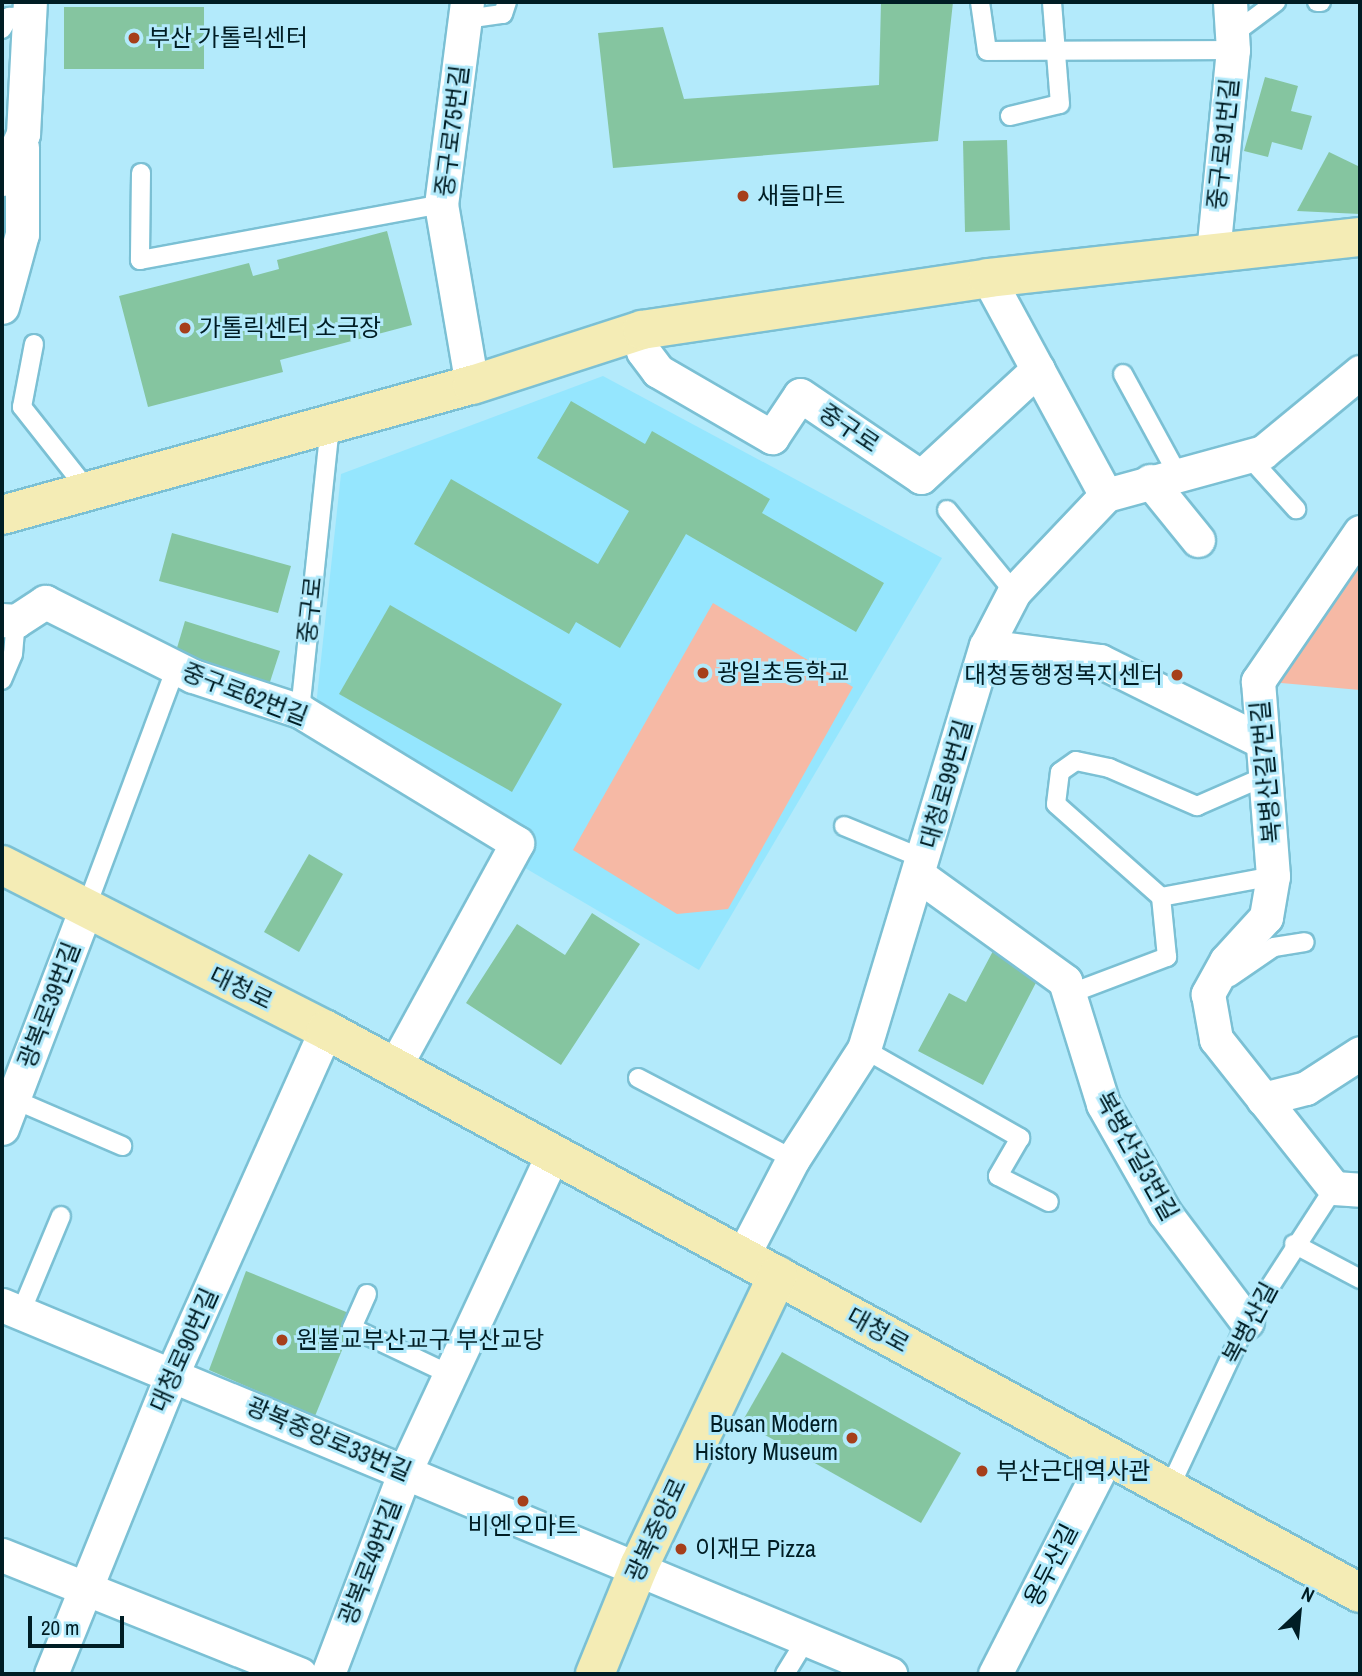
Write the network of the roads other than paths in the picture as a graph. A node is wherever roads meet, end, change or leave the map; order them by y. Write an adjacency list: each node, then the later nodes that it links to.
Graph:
1 (508, 2): 6 (lane)
2 (980, 2): 9 (lane)
3 (1052, 2): 9 (lane)
4 (1230, 2): 8 (street, 중구로91번길)
5 (1276, 2): 8 (lane)
6 (467, 10): 14 (street, 중구로75번길)
7 (21, 16): 11 (street)
8 (1233, 42): 9 (lane); 17 (street, 중구로91번길)
9 (1054, 55): 10 (lane)
10 (1010, 116)
11 (16, 120): 13 (street); 15 (street)
12 (141, 173): 14 (lane)
13 (2, 179)
14 (442, 204): 25 (street, 중구로75번길)
15 (12, 233): 19 (street)
16 (1360, 237): 17 (main road)
17 (1213, 253): 18 (main road)
18 (988, 278): 20 (main road); 22 (street)
19 (2, 307)
20 (642, 330): 22 (street, 중구로); 25 (main road)
21 (34, 344): 29 (lane)
22 (1038, 369): 30 (street)
23 (1360, 372): 27 (street, 대청로99번길)
24 (1123, 374): 28 (lane)
25 (472, 385): 26 (main road)
26 (330, 425): 29 (main road); 41 (lane, 중구로)
27 (1248, 456): 28 (street, 대청로99번길); 31 (lane)
28 (1163, 477): 30 (street, 대청로99번길); 35 (street)
29 (90, 493): 33 (main road)
30 (1106, 495): 36 (street, 대청로99번길)
31 (1296, 509)
32 (947, 510): 36 (lane)
33 (2, 514)
34 (1360, 532): 42 (street, 복병산길7번길)
35 (1198, 540)
36 (1014, 592): 38 (street, 대청로99번길)
37 (9, 621): 39 (street, 중구로62번길); 40 (lane)
38 (986, 646): 42 (street); 46 (street, 대청로99번길)
39 (176, 668): 41 (street, 중구로62번길); 49 (lane)
40 (2, 680)
41 (300, 711): 56 (street, 중구로62번길)
42 (1259, 740): 43 (street, 복병산길7번길)
43 (1266, 776): 47 (street, 복병산길7번길); 48 (lane)
44 (844, 826): 46 (lane, 대청로99번길)
45 (2, 865): 49 (main road, 대청로)
46 (922, 868): 51 (street, 복병산길3번길); 54 (street, 대청로99번길)
47 (1273, 876): 48 (lane, 복병산길7번길); 52 (street, 복병산길7번길)
48 (1161, 897): 51 (lane)
49 (85, 911): 53 (main road, 대청로); 59 (street, 광복로39번길)
50 (1305, 942): 52 (lane)
51 (1069, 994): 72 (street, 복병산길3번길)
52 (1208, 994): 58 (street)
53 (326, 1030): 56 (main road, 대청로); 73 (street, 대청로90번길)
54 (864, 1049): 62 (street, 대청로99번길); 64 (lane)
55 (1360, 1053): 58 (street)
56 (394, 1068): 61 (main road, 대청로)
57 (638, 1077): 62 (lane)
58 (1263, 1099): 63 (street)
59 (7, 1114): 60 (lane, 광복로39번길)
60 (122, 1146)
61 (553, 1154): 67 (main road, 대청로); 74 (street, 광복로49번길)
62 (793, 1159): 67 (street, 대청로99번길)
63 (1347, 1189): 66 (lane, 복병산길)
64 (1049, 1202)
65 (61, 1216): 71 (lane, 광복중앙로33번길)
66 (1294, 1244): 69 (lane); 72 (lane, 복병산길)
67 (743, 1255): 68 (main road, 대청로)
68 (778, 1275): 75 (main road, 대청로); 79 (main road, 광복중앙로)
69 (1360, 1279)
70 (367, 1294): 74 (lane)
71 (11, 1308): 73 (street, 광복중앙로33번길)
72 (1247, 1322): 77 (lane, 복병산길)
73 (172, 1374): 76 (street, 광복중앙로33번길); 80 (street, 대청로90번길)
74 (449, 1374): 76 (street, 광복로49번길)
75 (1107, 1455): 77 (main road, 대청로); 89 (street, 용두산길)
76 (405, 1471): 79 (street, 광복중앙로33번길); 85 (street, 광복로49번길)
77 (1169, 1489): 81 (main road, 대청로)
78 (2, 1555): 80 (street)
79 (639, 1566): 82 (street, 광복중앙로33번길); 86 (main road, 광복중앙로)
80 (85, 1588): 83 (street, 대청로90번길); 84 (street)
81 (1360, 1593)
82 (807, 1638): 87 (lane); 88 (street, 광복중앙로33번길)
83 (51, 1674)
84 (300, 1674)
85 (328, 1674)
86 (595, 1674)
87 (785, 1674)
88 (890, 1674)
89 (995, 1674)

